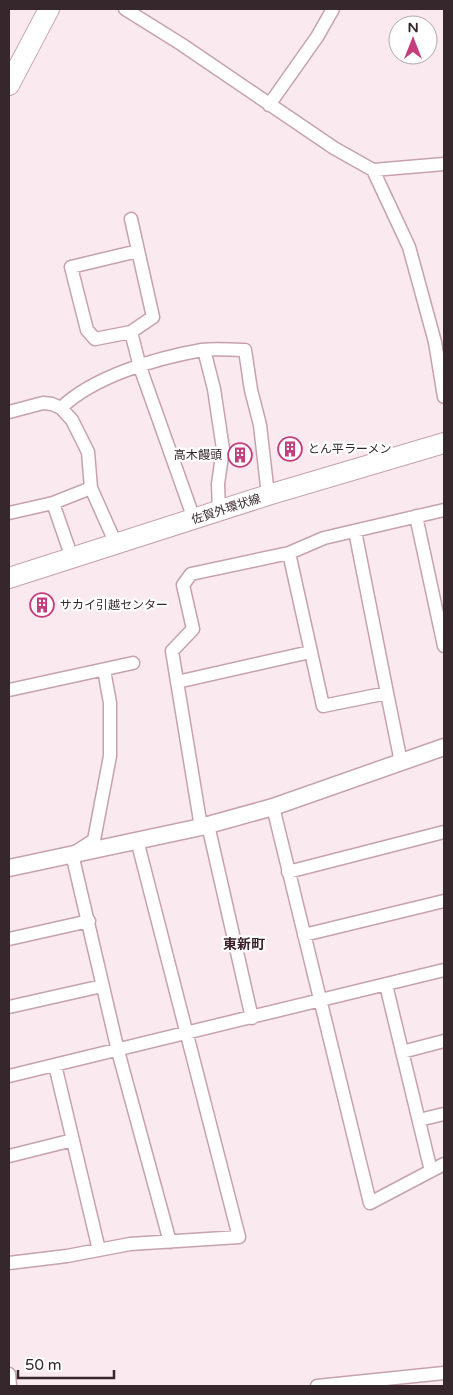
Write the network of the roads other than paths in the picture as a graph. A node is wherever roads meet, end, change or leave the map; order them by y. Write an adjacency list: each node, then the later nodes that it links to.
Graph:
1 (48, 9): 4 (main road)
2 (125, 9): 5 (street)
3 (333, 9): 5 (street)
4 (9, 85)
5 (269, 105): 7 (street)
6 (444, 164): 7 (street)
7 (373, 170): 13 (street)
8 (131, 219): 9 (street)
9 (138, 250): 10 (street); 10 (street)
10 (131, 332): 12 (street)
11 (204, 350): 12 (street); 18 (street); 21 (street)
12 (140, 367): 14 (street); 24 (street)
13 (444, 397)
14 (61, 408): 15 (street); 17 (street)
15 (9, 412)
16 (444, 443): 18 (main road, 佐賀外環状線)
17 (91, 488): 19 (street); 26 (street)
18 (268, 496): 21 (main road, 佐賀外環状線)
19 (53, 503): 22 (street); 28 (street)
20 (444, 510): 23 (street)
21 (219, 511): 24 (main road, 佐賀外環状線)
22 (9, 514)
23 (416, 516): 25 (street); 30 (street)
24 (194, 519): 26 (main road, 佐賀外環状線)
25 (355, 531): 27 (street); 36 (street)
26 (116, 544): 28 (main road, 佐賀外環状線)
27 (289, 554): 31 (street); 34 (street)
28 (72, 558): 29 (main road, 佐賀外環状線)
29 (9, 578)
30 (444, 646)
31 (310, 652): 34 (street); 36 (street)
32 (133, 663): 33 (street)
33 (104, 670): 35 (street); 43 (street)
34 (177, 682): 40 (street)
35 (9, 690)
36 (387, 693): 38 (street)
37 (444, 747): 38 (street)
38 (400, 762): 39 (street)
39 (273, 807): 40 (street); 45 (street)
40 (204, 826): 42 (street); 55 (street)
41 (444, 832): 45 (street)
42 (137, 840): 43 (street); 56 (street)
43 (72, 854): 44 (street); 47 (street)
44 (9, 868)
45 (288, 872): 48 (street)
46 (444, 901): 48 (street)
47 (89, 921): 49 (street); 52 (street)
48 (304, 935): 53 (street)
49 (9, 939)
50 (444, 970): 51 (street)
51 (386, 985): 53 (street); 59 (street)
52 (102, 986): 54 (street); 58 (street)
53 (320, 1002): 55 (street); 67 (street)
54 (9, 1007)
55 (252, 1018): 56 (street)
56 (188, 1034): 58 (street); 68 (street)
57 (444, 1041): 59 (street)
58 (118, 1050): 60 (street); 68 (street)
59 (402, 1052): 63 (street)
60 (55, 1065): 61 (street); 64 (street)
61 (9, 1076)
62 (444, 1114): 63 (street)
63 (418, 1120): 67 (street)
64 (73, 1140): 65 (street); 69 (street)
65 (9, 1156)
66 (444, 1164): 67 (street)
67 (431, 1170)
68 (170, 1242): 69 (street)
69 (99, 1250): 70 (street)
70 (9, 1263)
71 (444, 1373): 74 (street)
72 (9, 1374): 73 (street)
73 (10, 1386)
74 (317, 1386)

